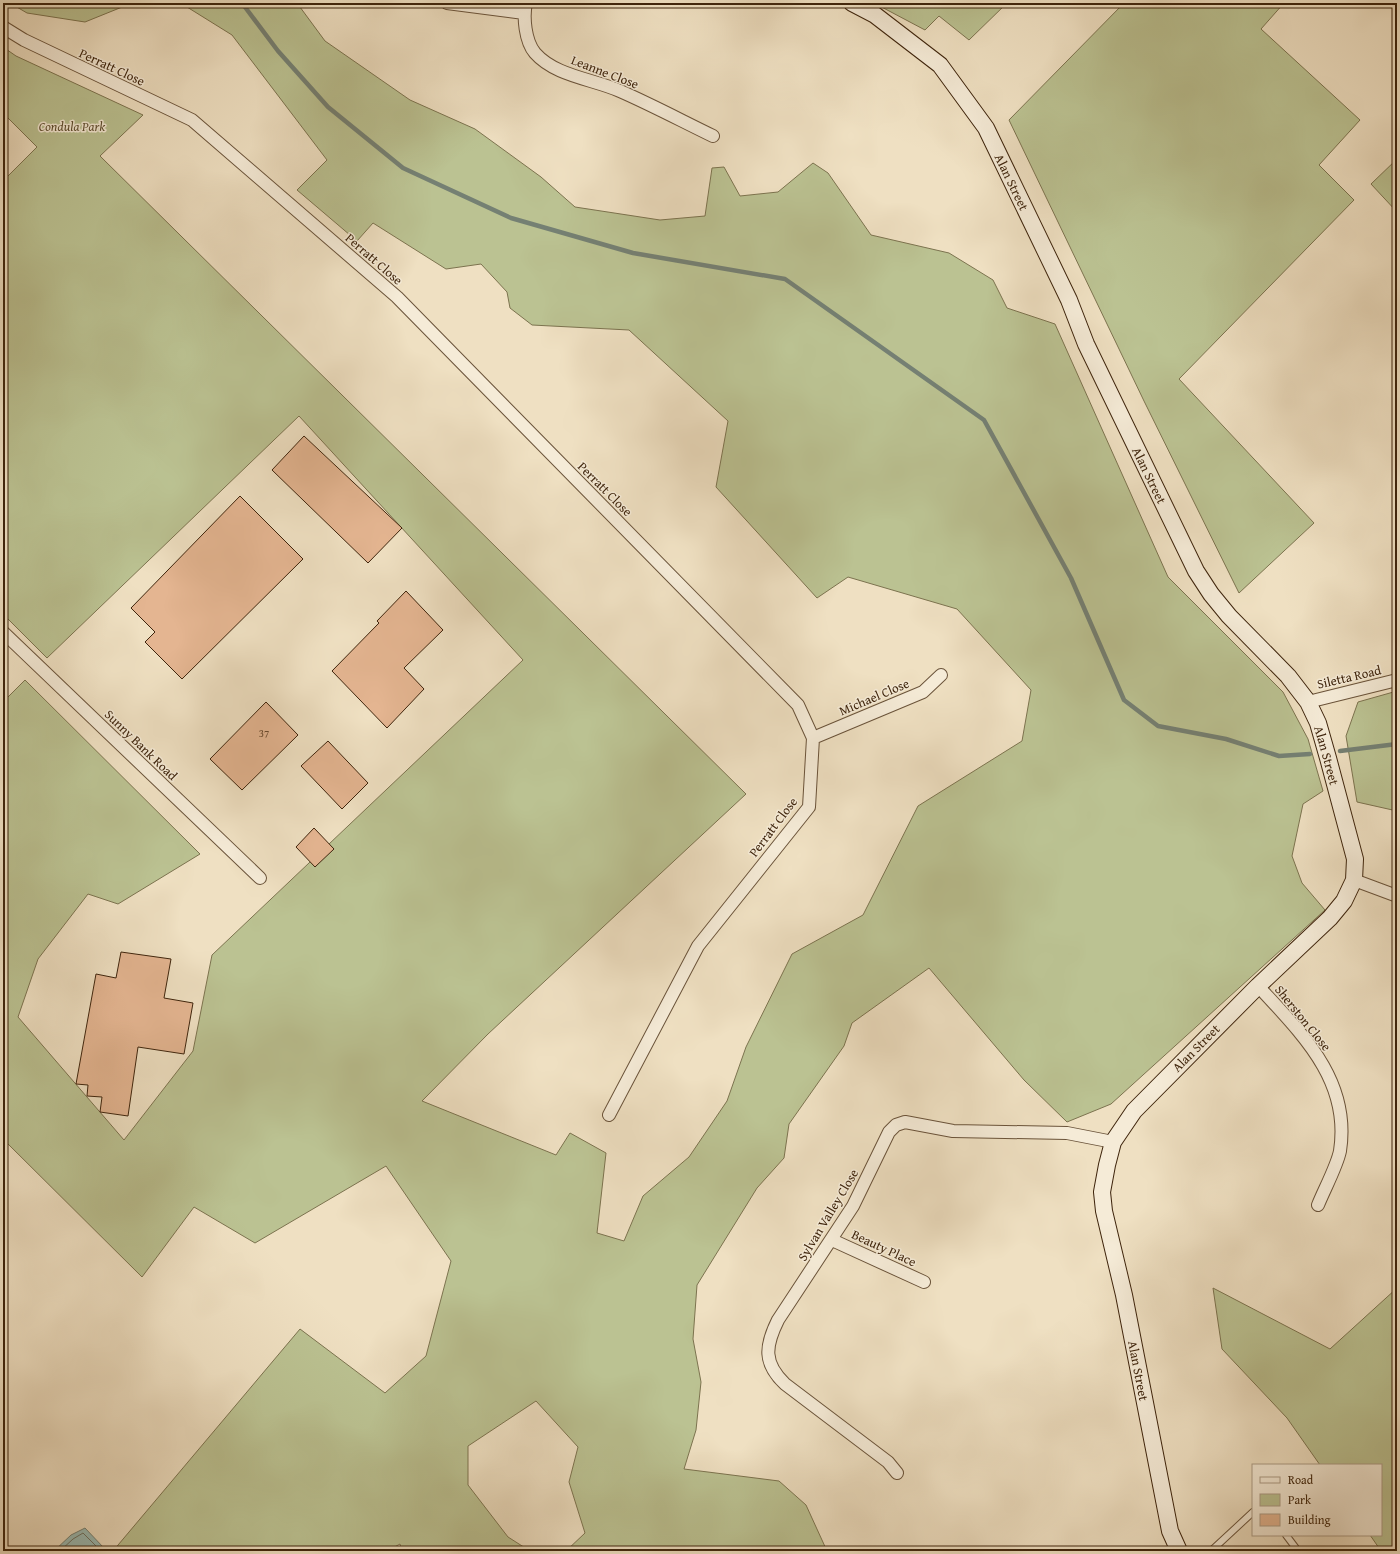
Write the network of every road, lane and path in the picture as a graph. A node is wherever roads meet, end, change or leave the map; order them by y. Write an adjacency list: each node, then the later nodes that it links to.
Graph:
1 (447, 3): 3 (street)
2 (852, 3): 9 (street, Alan Street)
3 (525, 8): 5 (street, Leanne Close)
4 (3, 27): 10 (street, Perratt Close)
5 (713, 136)
6 (3, 632): 11 (street, Sunny Bank Road)
7 (941, 675): 10 (street, Michael Close)
8 (1397, 680): 9 (street, Siletta Road)
9 (1308, 702): 12 (street, Alan Street)
10 (812, 738): 15 (street, Perratt Close)
11 (260, 878)
12 (1354, 880): 13 (street); 14 (street, Alan Street)
13 (1397, 896)
14 (1258, 986): 16 (street, Alan Street); 17 (street, Sherston Close)
15 (609, 1116)
16 (1113, 1142): 18 (street, Sylvan Valley Close); 23 (street, Alan Street)
17 (1318, 1205)
18 (832, 1240): 19 (street, Beauty Place); 20 (street, Sylvan Valley Close)
19 (924, 1282)
20 (897, 1473)
21 (1252, 1513): 24 (lane)
22 (1287, 1536): 25 (lane)
23 (1179, 1551)
24 (1211, 1551)
25 (1298, 1551)

